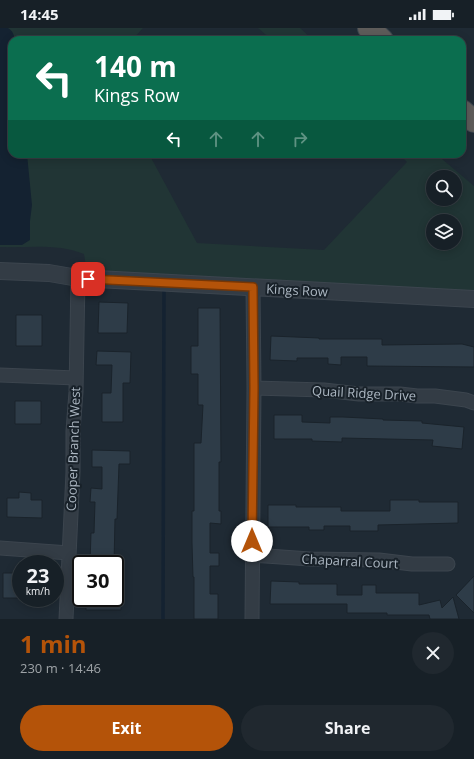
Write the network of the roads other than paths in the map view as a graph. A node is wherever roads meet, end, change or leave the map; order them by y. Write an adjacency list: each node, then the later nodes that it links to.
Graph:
1 (369, 28): 2 (highway)
2 (378, 36)
3 (466, 114): 4 (highway)
4 (474, 121)
5 (0, 271): 6 (street, Kings Row)
6 (78, 278): 7 (street, Kings Row); 10 (street, Cooper Branch West)
7 (253, 287): 8 (street, Kings Row); 11 (street)
8 (474, 299)
9 (0, 375): 10 (street)
10 (76, 378): 14 (street, Cooper Branch West)
11 (254, 388): 12 (street, Quail Ridge Drive); 15 (street)
12 (474, 402)
13 (0, 548): 14 (street)
14 (69, 553): 17 (street, Cooper Branch West)
15 (252, 555): 16 (street, Chaparral Court); 18 (street)
16 (448, 564)
17 (66, 619)
18 (252, 619)

